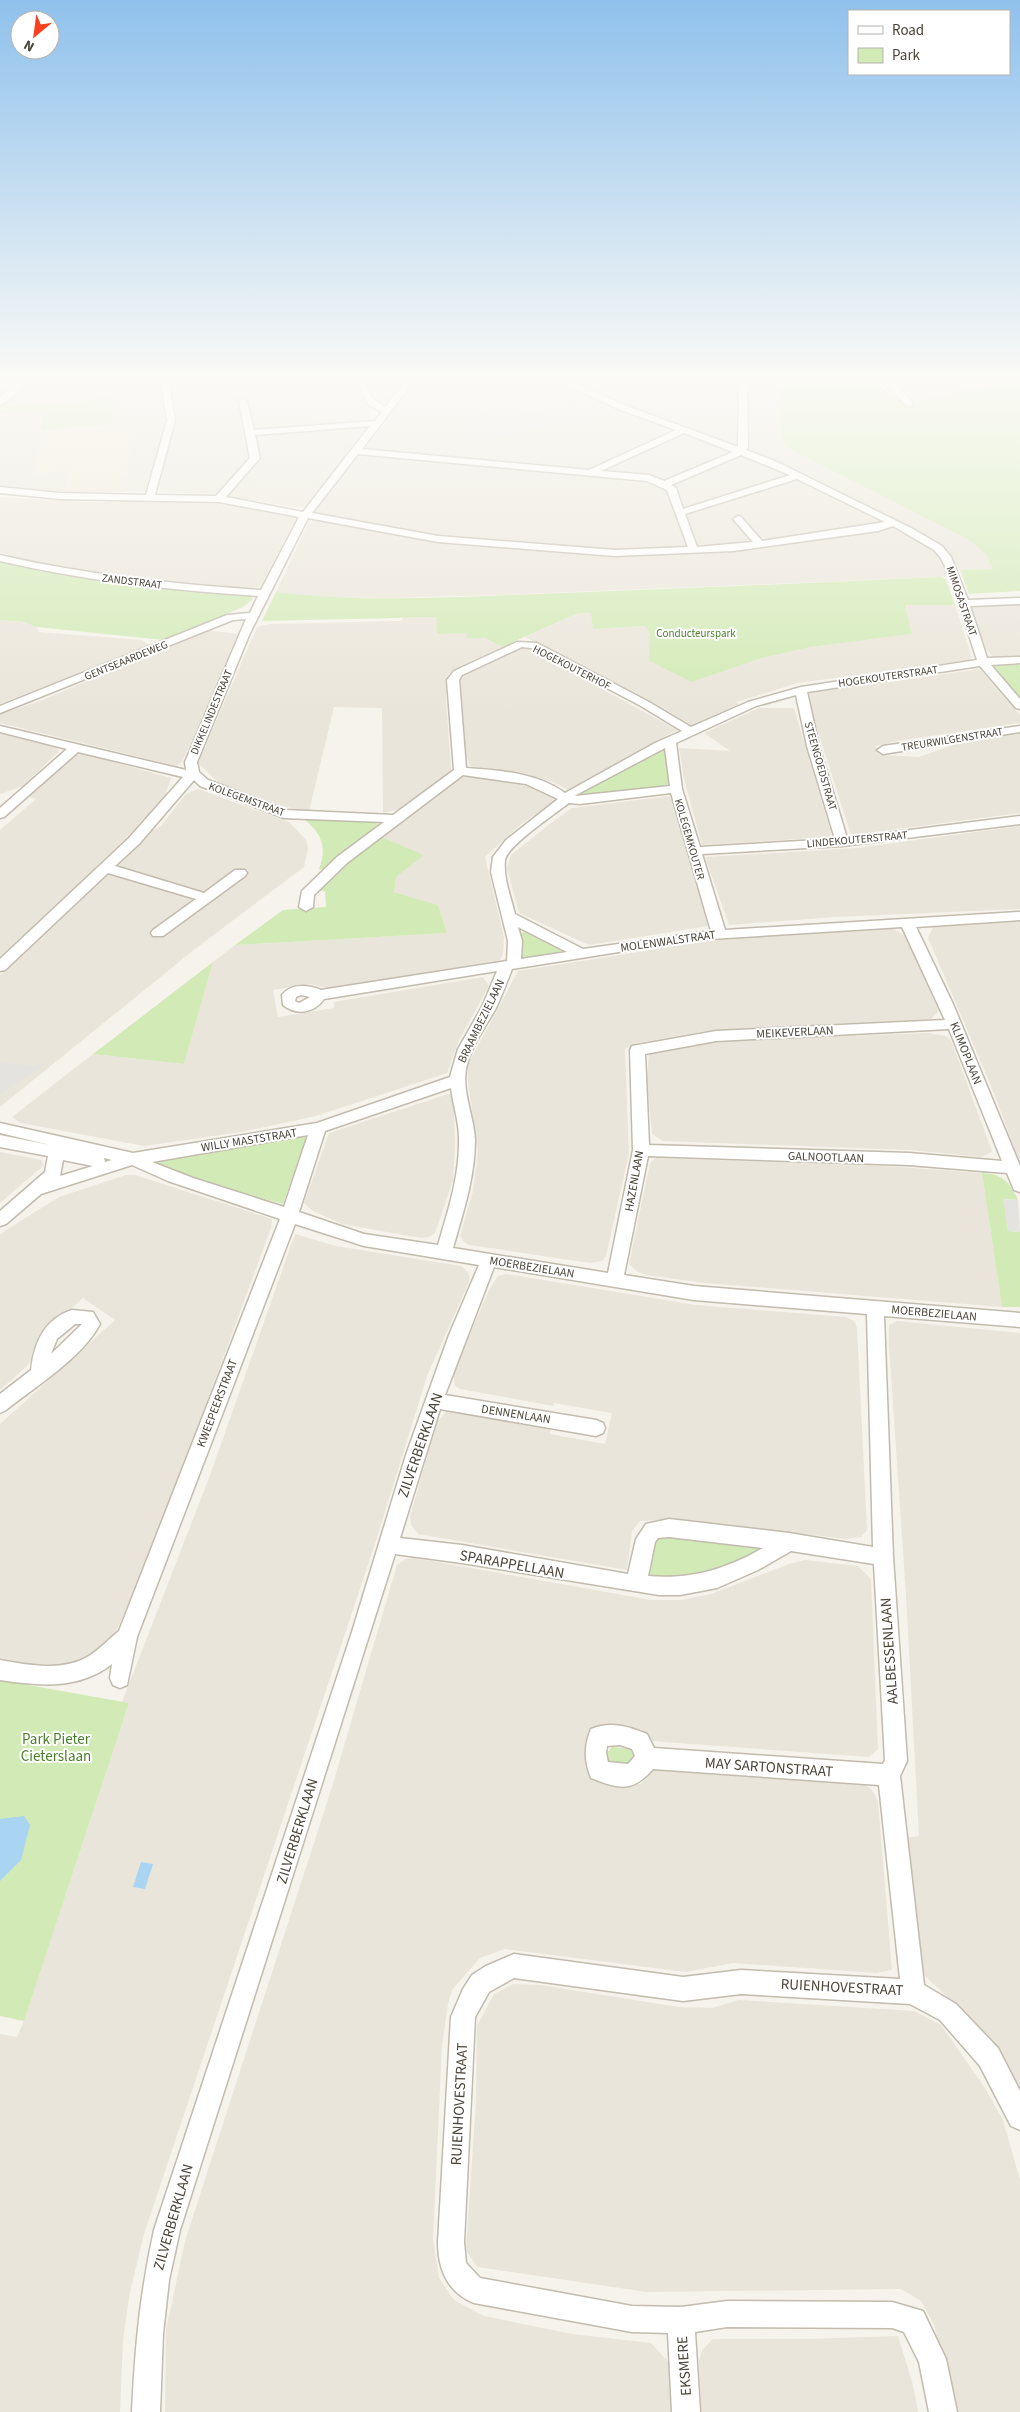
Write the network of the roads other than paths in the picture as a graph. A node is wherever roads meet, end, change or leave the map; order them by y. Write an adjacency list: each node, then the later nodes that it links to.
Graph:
1 (152, 489): 8 (street)
2 (228, 489): 9 (street)
3 (325, 489): 11 (street, DIKKELINDESTRAAT)
4 (671, 489): 10 (street)
5 (757, 489): 10 (street)
6 (823, 489): 13 (street, MIMOSASTRAAT)
7 (0, 490): 8 (street)
8 (150, 496): 9 (street)
9 (219, 499): 11 (street)
10 (678, 513): 15 (street)
11 (305, 514): 15 (street); 17 (street, DIKKELINDESTRAAT)
12 (738, 518): 14 (street)
13 (893, 523): 14 (street); 19 (street, MIMOSASTRAAT)
14 (760, 544): 15 (street)
15 (694, 551)
16 (0, 558): 17 (street, ZANDSTRAAT)
17 (265, 593): 20 (street, DIKKELINDESTRAAT)
18 (1020, 601): 19 (street)
19 (962, 603): 22 (street, MIMOSASTRAAT)
20 (253, 616): 27 (street, GENTSEAARDEWEG); 35 (street, DIKKELINDESTRAAT)
21 (1020, 660): 22 (street, HOGEKOUTERSTRAAT)
22 (983, 662): 23 (street, HOGEKOUTERSTRAAT); 26 (street, MIMOSASTRAAT)
23 (801, 690): 24 (street, HOGEKOUTERSTRAAT); 25 (street, STEENGOEDSTRAAT)
24 (757, 702): 25 (street, HOGEKOUTERSTRAAT); 30 (street, HOGEKOUTERSTRAAT)
25 (804, 703): 43 (street, STEENGOEDSTRAAT)
26 (1020, 706)
27 (0, 710)
28 (0, 729): 32 (street, KOLEGEMSTRAAT)
29 (1020, 729): 33 (street, TREURWILGENSTRAAT)
30 (691, 732): 31 (street, HOGEKOUTERSTRAAT); 34 (street, HOGEKOUTERHOF)
31 (670, 742): 36 (street, KOLEGEMKOUTER); 38 (street, HOGEKOUTERSTRAAT)
32 (76, 748): 35 (street, KOLEGEMSTRAAT); 37 (street)
33 (883, 750)
34 (460, 771): 38 (street); 41 (street)
35 (192, 774): 41 (street, KOLEGEMSTRAAT); 45 (street)
36 (676, 789): 38 (street); 44 (street, KOLEGEMKOUTER)
37 (25, 792): 39 (street); 40 (street)
38 (566, 799): 49 (street, HOGEKOUTERSTRAAT)
39 (0, 800)
40 (0, 814)
41 (394, 819): 48 (street)
42 (1020, 820): 43 (street, LINDEKOUTERSTRAAT)
43 (842, 842): 44 (street, LINDEKOUTERSTRAAT)
44 (693, 851): 53 (street, KOLEGEMKOUTER)
45 (106, 868): 47 (street); 56 (street)
46 (240, 874): 47 (street)
47 (206, 898): 52 (street)
48 (306, 907)
49 (510, 916): 54 (street); 55 (street, HOGEKOUTERSTRAAT)
50 (1020, 916): 51 (street, MOLENWALSTRAAT)
51 (907, 923): 53 (street, MOLENWALSTRAAT); 58 (street, KLIMOPLAAN)
52 (158, 933)
53 (719, 934): 54 (street, MOLENWALSTRAAT)
54 (582, 954): 55 (street, MOLENWALSTRAAT)
55 (510, 966): 57 (street, MOLENWALSTRAAT); 60 (street, BRAAMBEZIELAAN)
56 (0, 967)
57 (319, 995)
58 (954, 1024): 59 (street, MEIKEVERLAAN); 68 (street, KLIMOPLAAN)
59 (637, 1050): 65 (street, HAZENLAAN)
60 (458, 1080): 62 (street, WILLY MASTSTRAAT); 73 (street, BRAAMBEZIELAAN)
61 (0, 1128): 64 (street)
62 (318, 1128): 66 (street, WILLY MASTSTRAAT); 71 (street, KWEEPEERSTRAAT)
63 (0, 1141): 64 (street)
64 (58, 1147): 66 (street, MOERBEZIELAAN); 67 (street); 70 (street, WILLY MASTSTRAAT)
65 (641, 1150): 68 (street, GALNOOTLAAN); 75 (street, HAZENLAAN)
66 (133, 1159): 67 (street, WILLY MASTSTRAAT); 71 (street, MOERBEZIELAAN)
67 (113, 1164): 70 (street, WILLY MASTSTRAAT)
68 (1012, 1168): 69 (street, KLIMOPLAAN)
69 (1020, 1186)
70 (37, 1189): 72 (street, WILLY MASTSTRAAT)
71 (290, 1216): 73 (street, MOERBEZIELAAN); 86 (street, KWEEPEERSTRAAT)
72 (0, 1220)
73 (444, 1252): 74 (street, MOERBEZIELAAN)
74 (490, 1260): 75 (street, MOERBEZIELAAN); 79 (street, ZILVERBERKLAAN)
75 (615, 1280): 76 (street, MOERBEZIELAAN)
76 (875, 1308): 77 (street, MOERBEZIELAAN); 84 (street, AALBESSENLAAN)
77 (1020, 1320)
78 (40, 1371): 80 (street)
79 (435, 1401): 81 (street, DENNENLAAN); 83 (street, ZILVERBERKLAAN)
80 (0, 1405)
81 (596, 1428)
82 (789, 1542): 84 (street); 85 (street, SPARAPPELLAAN); 85 (street)
83 (389, 1545): 85 (street, SPARAPPELLAAN); 94 (street, ZILVERBERKLAAN)
84 (883, 1557): 90 (street, AALBESSENLAAN)
85 (636, 1584)
86 (127, 1637): 87 (street); 88 (street, KWEEPEERSTRAAT)
87 (0, 1670)
88 (120, 1678)
89 (648, 1758): 90 (street, MAY SARTONSTRAAT)
90 (889, 1775): 91 (street, AALBESSENLAAN)
91 (913, 1992): 92 (street, RUIENHOVESTRAAT); 93 (street, RUIENHOVESTRAAT)
92 (1020, 2117)
93 (681, 2320): 95 (street, EKSMERE); 96 (street, RUIENHOVESTRAAT)
94 (146, 2412)
95 (686, 2412)
96 (943, 2412)

